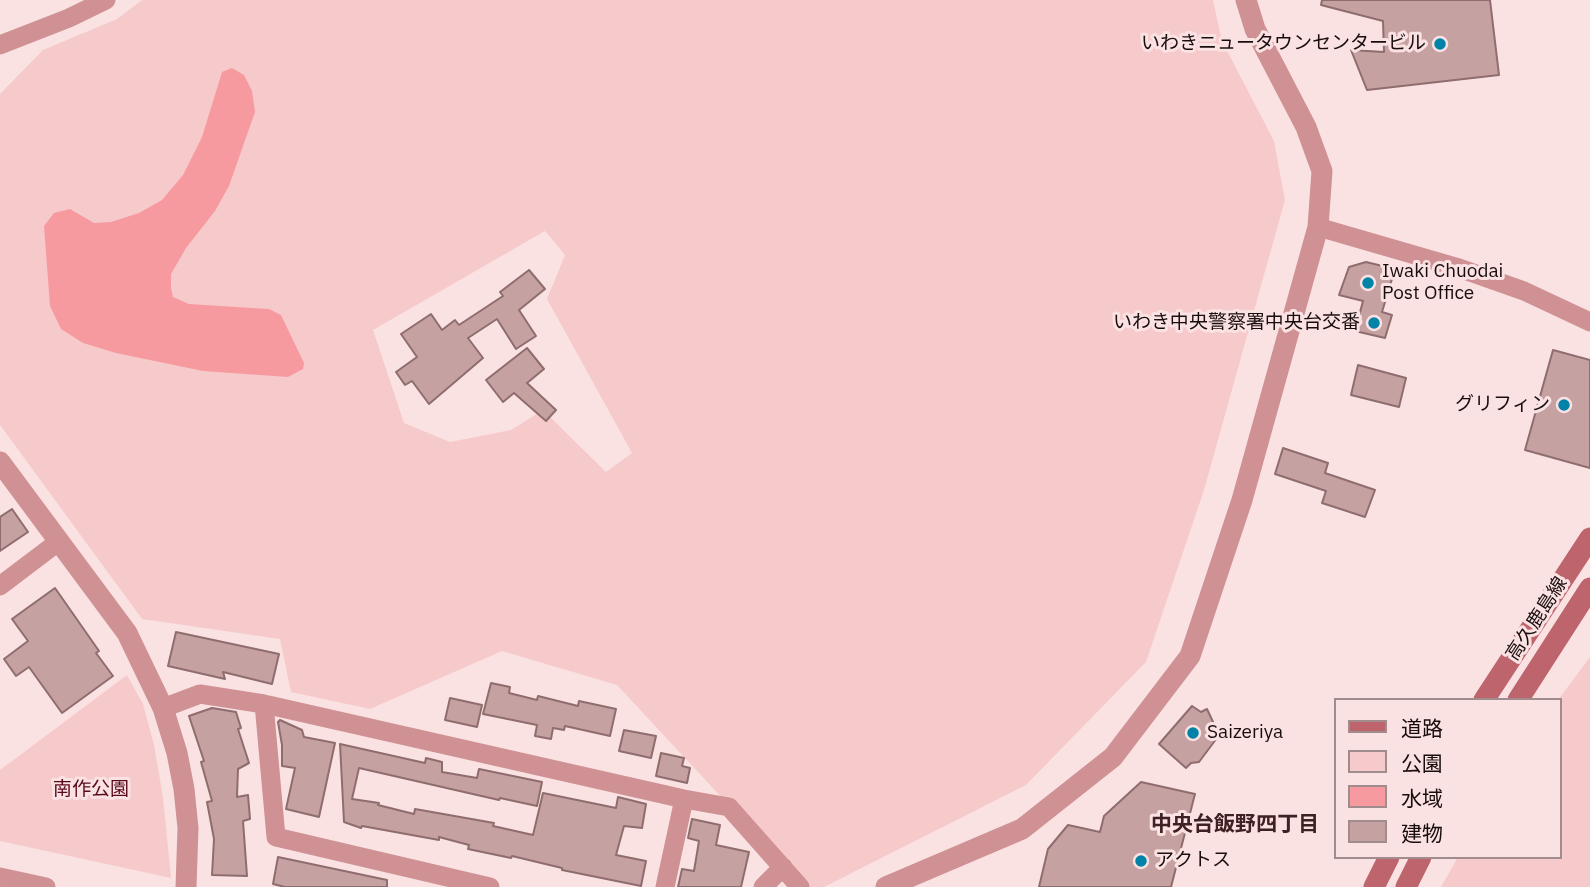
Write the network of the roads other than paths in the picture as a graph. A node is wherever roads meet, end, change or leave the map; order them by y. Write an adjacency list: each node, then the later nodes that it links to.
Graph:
1 (106, 0): 3 (street)
2 (1246, 0): 4 (street)
3 (0, 45)
4 (1318, 227): 5 (street); 26 (street)
5 (1590, 322)
6 (0, 462): 8 (street)
7 (1590, 538): 11 (main road, 高久鹿島線)
8 (58, 542): 9 (street); 14 (street)
9 (0, 586)
10 (1590, 589): 12 (main road, 高久鹿島線)
11 (1486, 698)
12 (1519, 698)
13 (264, 704): 14 (street); 15 (street); 22 (street)
14 (163, 708): 21 (street)
15 (684, 799): 18 (street); 23 (street)
16 (1388, 859): 27 (main road)
17 (1420, 859): 28 (main road)
18 (783, 867): 24 (street); 25 (street)
19 (0, 877): 20 (street)
20 (46, 887)
21 (186, 887)
22 (490, 887)
23 (665, 887)
24 (763, 887)
25 (800, 887)
26 (886, 887)
27 (1374, 887)
28 (1406, 887)

